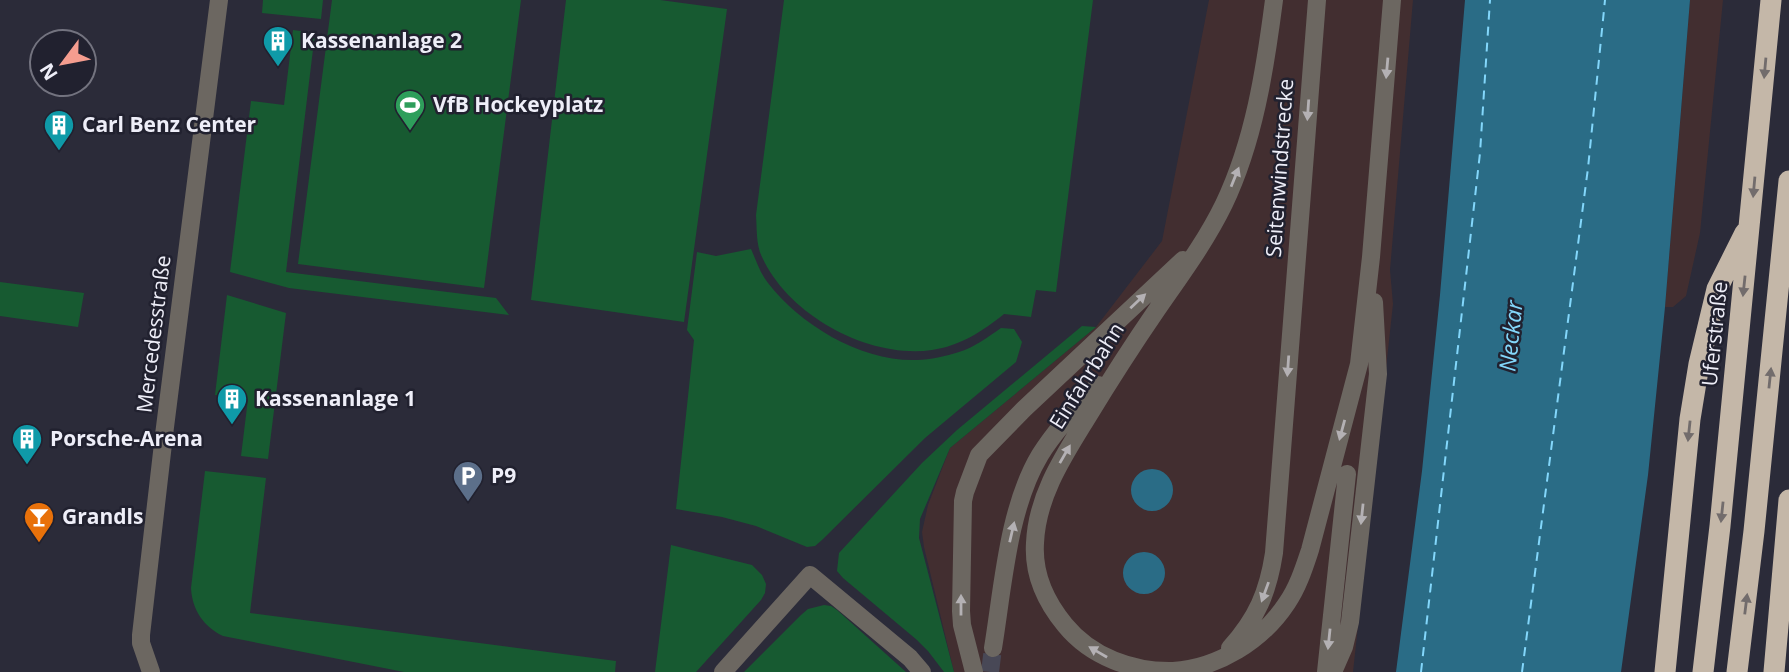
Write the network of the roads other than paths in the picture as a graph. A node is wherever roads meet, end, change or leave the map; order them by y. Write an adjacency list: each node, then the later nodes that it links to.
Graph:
1 (219, 0): 15 (street, Mercedesstraße)
2 (1273, 0): 8 (street, Einfahrbahn, one-way to 2)
3 (1317, 0): 14 (street, Seitenwindstrecke, one-way to 14)
4 (1392, 0): 9 (street, Einfahrbahn, one-way to 9)
5 (1771, 0): 7 (highway, Uferstraße, one-way to 7)
6 (1789, 181): 23 (highway, one-way to 6)
7 (1751, 218): 21 (highway, one-way to 21); 22 (highway, Uferstraße, one-way to 22)
8 (1206, 239): 10 (street, Einfahrbahn); 18 (street, one-way to 8)
9 (1371, 257): 14 (street, Einfahrbahn, one-way to 14); 20 (street, one-way to 20)
10 (1125, 356): 13 (street, one-way to 10); 14 (street, Einfahrbahn, one-way to 10)
11 (1347, 474): 19 (street, one-way to 19)
12 (1789, 500): 24 (highway)
13 (993, 648)
14 (1216, 662)
15 (150, 672)
16 (723, 672): 17 (street)
17 (922, 672)
18 (974, 672)
19 (1325, 672)
20 (1333, 672)
21 (1665, 672)
22 (1703, 672)
23 (1737, 672)
24 (1774, 672)

